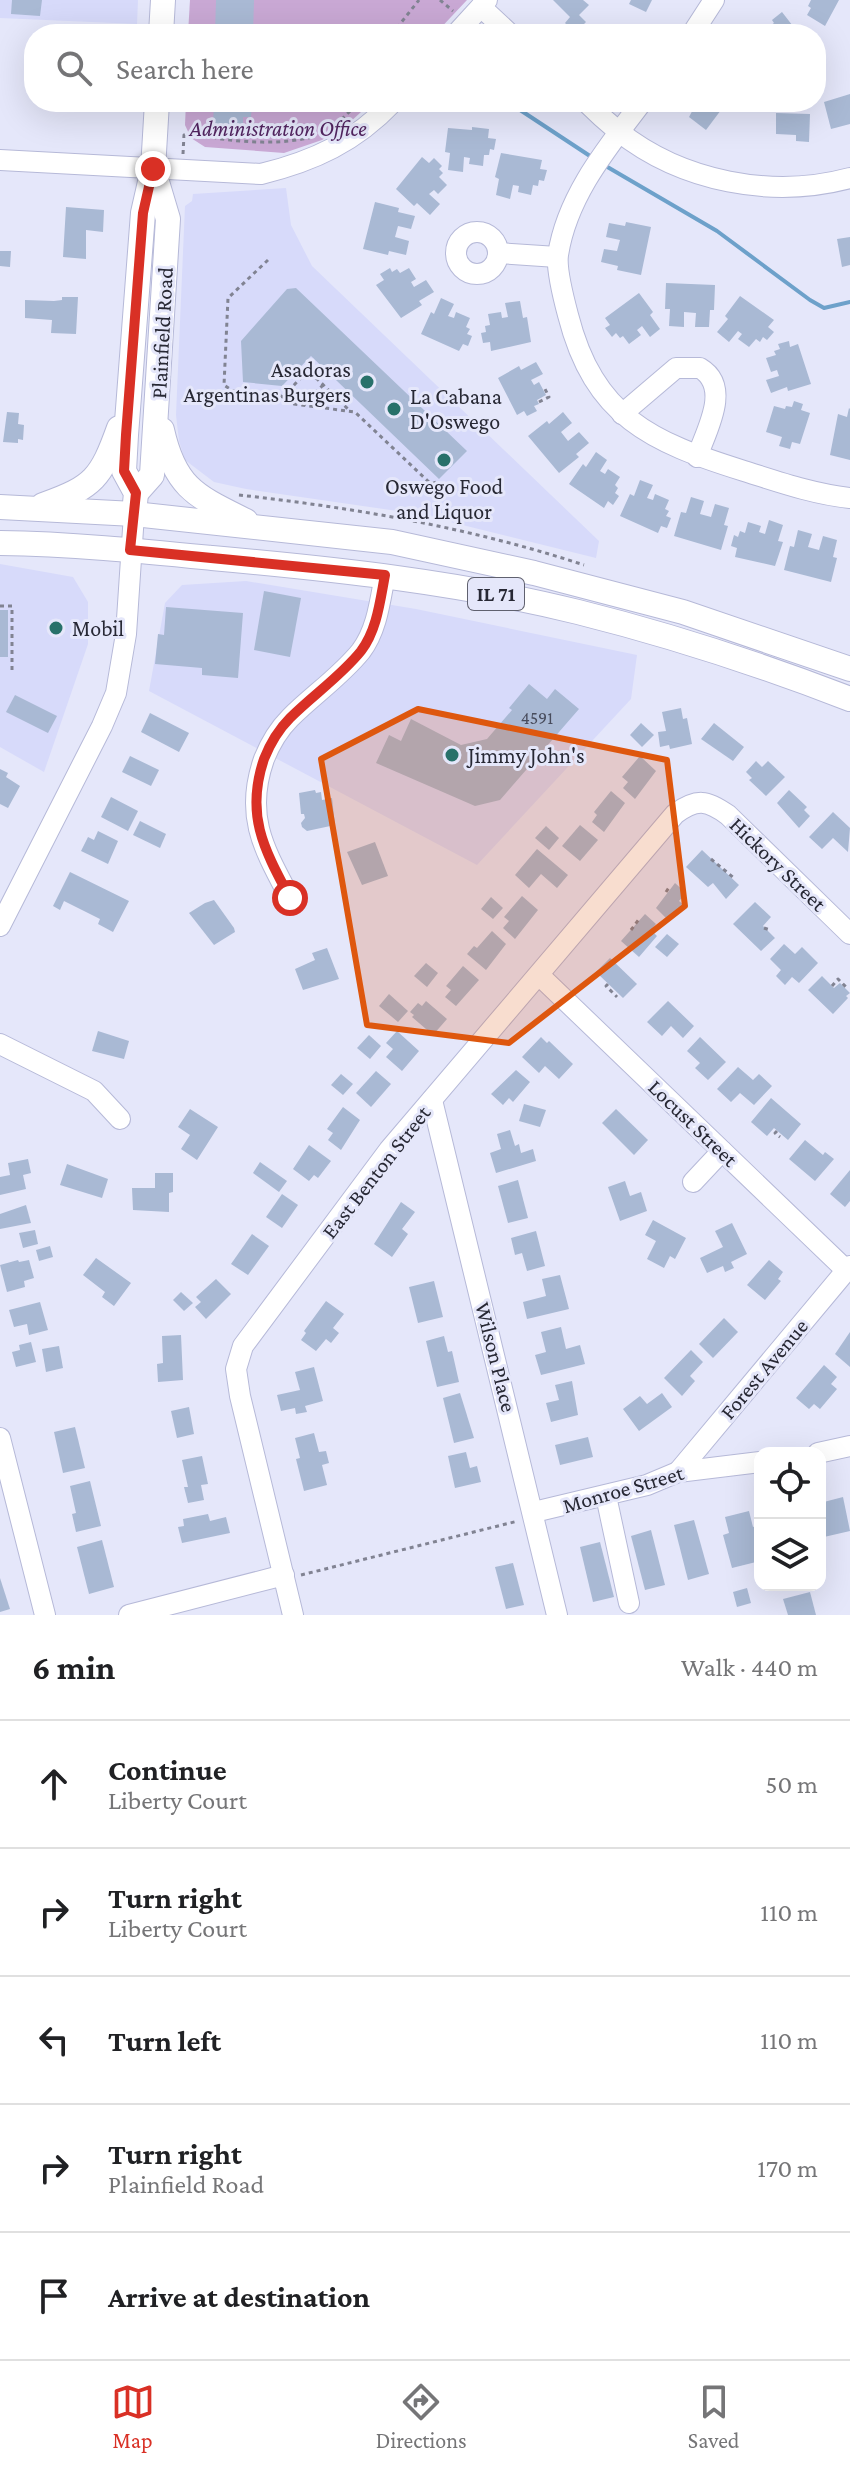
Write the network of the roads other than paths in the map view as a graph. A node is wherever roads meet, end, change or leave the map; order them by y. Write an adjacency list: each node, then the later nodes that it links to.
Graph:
1 (163, 0): 4 (main road)
2 (714, 0): 7 (street)
3 (484, 4): 5 (street); 6 (street)
4 (162, 24)
5 (460, 24)
6 (501, 24)
7 (698, 24)
8 (156, 112): 14 (main road, Plainfield Road)
9 (382, 112): 14 (street)
10 (597, 112): 12 (street)
11 (634, 112): 12 (street)
12 (619, 132): 15 (street); 17 (street)
13 (0, 160): 14 (street)
14 (153, 169): 18 (main road, Plainfield Road); 19 (main road, Plainfield Road)
15 (850, 178)
16 (498, 253): 17 (street)
17 (557, 257): 20 (street)
18 (128, 403): 23 (main road, Plainfield Road); 25 (main road)
19 (157, 406): 23 (main road, Plainfield Road); 26 (main road)
20 (622, 414): 21 (street); 21 (street)
21 (697, 457): 22 (street)
22 (850, 498)
23 (135, 504): 25 (main road, IL 71); 26 (main road, IL 71); 28 (street)
24 (0, 507): 25 (main road, IL 71)
25 (35, 507)
26 (259, 528): 30 (main road, IL 71)
27 (0, 543): 28 (main road, IL 71)
28 (130, 550): 29 (main road, IL 71); 34 (street)
29 (385, 575): 31 (main road, IL 71); 33 (street)
30 (850, 669)
31 (850, 699)
32 (700, 802): 35 (street, Hickory Street); 36 (street, East Benton Street)
33 (290, 898)
34 (0, 926)
35 (850, 934)
36 (539, 975): 38 (street, East Benton Street); 40 (street, Locust Street)
37 (0, 1044): 39 (street)
38 (432, 1100): 49 (street, Wilson Place); 50 (street, East Benton Street)
39 (120, 1119)
40 (722, 1151): 41 (street); 42 (street, Locust Street)
41 (693, 1182)
42 (848, 1268): 47 (street, Forest Avenue)
43 (0, 1438): 52 (street)
44 (850, 1446): 45 (street)
45 (826, 1451)
46 (754, 1463): 47 (street, Monroe Street)
47 (678, 1472): 48 (street, Monroe Street)
48 (606, 1496): 49 (street, Monroe Street); 51 (street)
49 (528, 1516): 55 (street, Wilson Place)
50 (292, 1575): 53 (street); 54 (street, East Benton Street)
51 (629, 1603)
52 (45, 1615)
53 (129, 1615)
54 (293, 1615)
55 (557, 1615)

